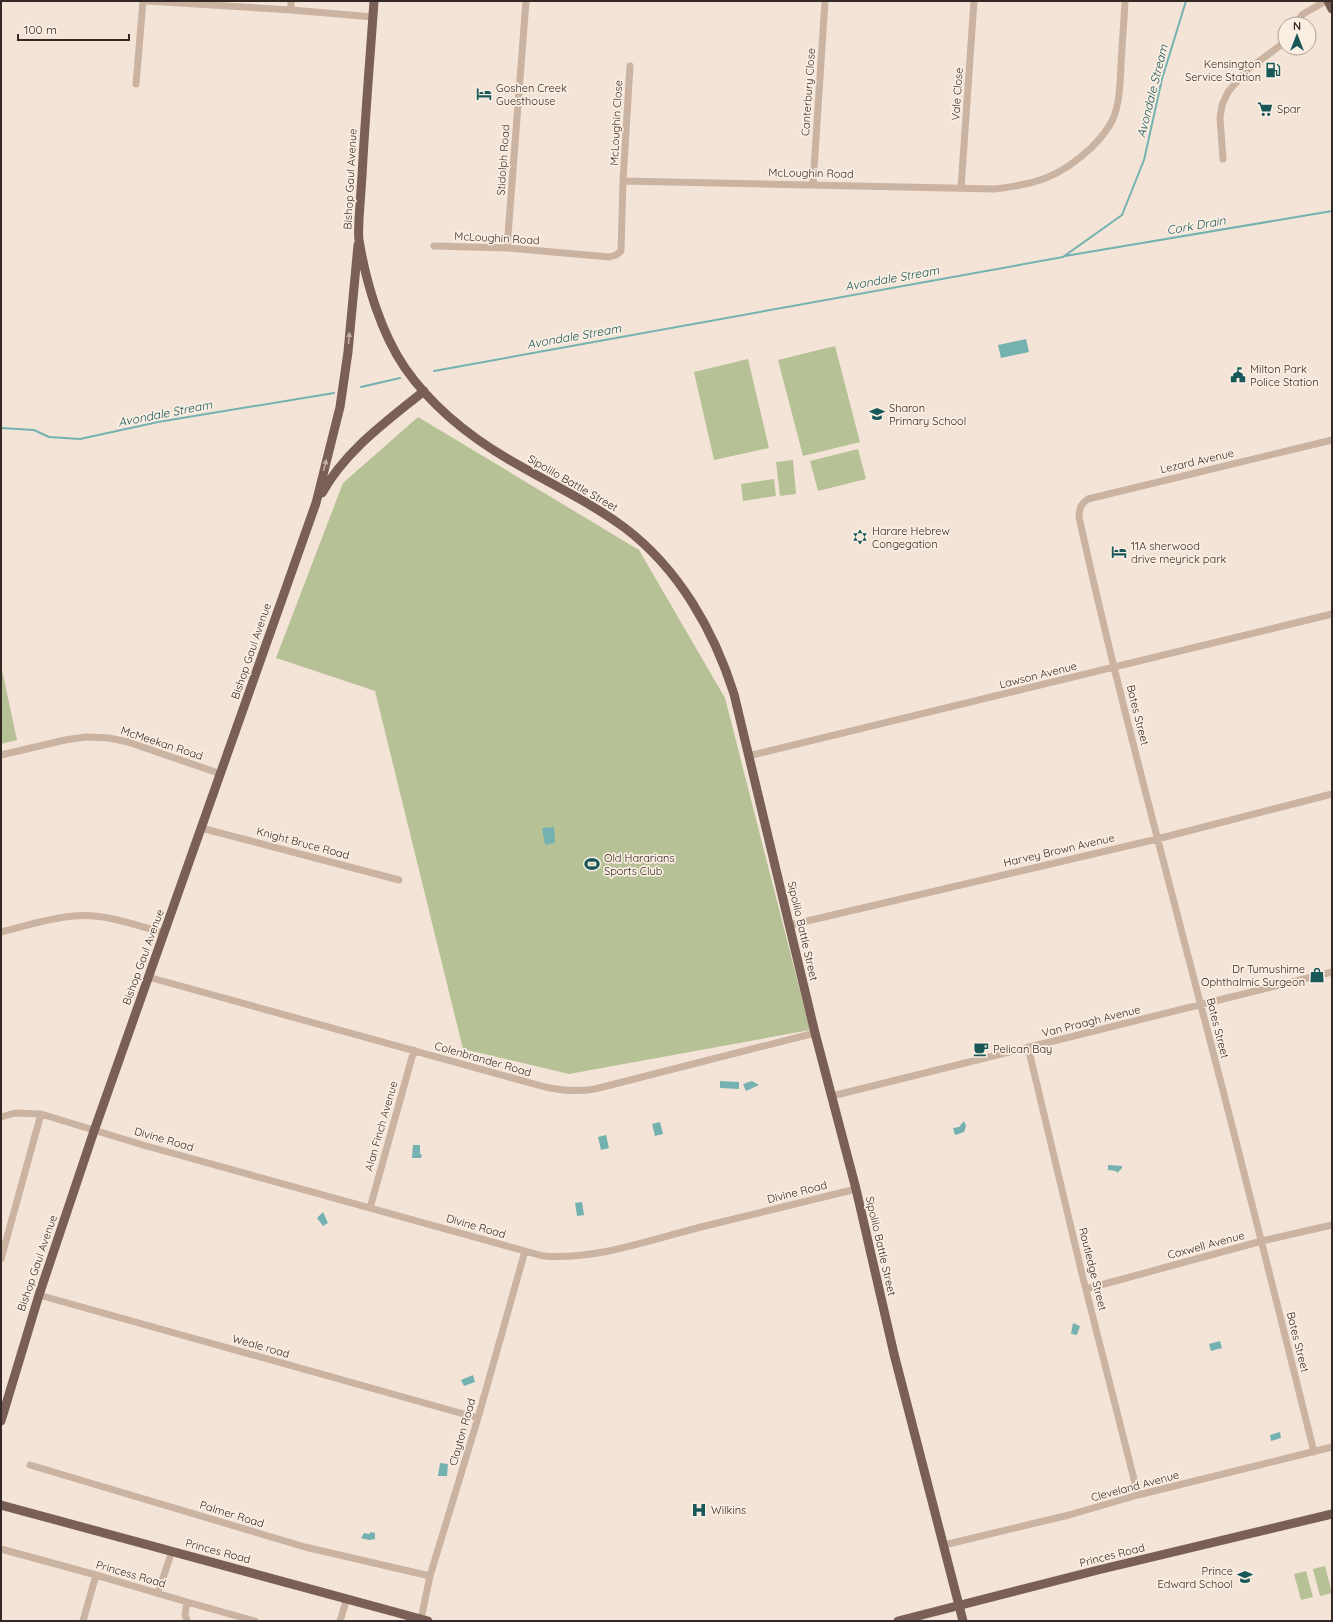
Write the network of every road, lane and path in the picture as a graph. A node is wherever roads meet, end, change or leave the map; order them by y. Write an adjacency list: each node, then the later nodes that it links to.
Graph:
1 (143, 1): 17 (street)
2 (147, 1): 10 (street)
3 (291, 1): 12 (street)
4 (374, 1): 14 (main road, Bishop Gaul Avenue)
5 (526, 1): 24 (street, Stidolph Road)
6 (824, 1): 20 (street, Canterbury Close)
7 (974, 1): 21 (street, Vale Close)
8 (1125, 1): 21 (street, McLoughin Road)
9 (1327, 1): 11 (main road); 13 (street)
10 (202, 2): 12 (street)
11 (1332, 9)
12 (291, 10): 14 (street)
13 (1301, 16)
14 (373, 17): 22 (main road, Bishop Gaul Avenue)
15 (1277, 48): 18 (street)
16 (630, 66): 19 (street, McLoughin Close)
17 (136, 84)
18 (1223, 159)
19 (623, 181): 20 (street, McLoughin Road); 24 (street, McLoughin Road)
20 (812, 184): 21 (street, McLoughin Road)
21 (961, 188)
22 (358, 238): 25 (main road, Bishop Gaul Avenue); 27 (main road, one-way to 22)
23 (434, 246): 24 (street, McLoughin Road)
24 (507, 248)
25 (424, 391): 27 (main road); 32 (main road, Sipolilo Battle Street)
26 (1332, 440): 28 (street, Lezard Avenue)
27 (316, 503): 33 (main road, Bishop Gaul Avenue)
28 (1079, 517): 30 (street, Bates Street)
29 (1332, 614): 30 (street, Lawson Avenue)
30 (1115, 668): 32 (street, Lawson Avenue); 36 (street, Bates Street)
31 (1, 756): 33 (street, McMeekan Road)
32 (748, 756): 38 (main road, Sipolilo Battle Street)
33 (221, 774): 35 (main road, Bishop Gaul Avenue)
34 (1332, 794): 36 (street, Harvey Brown Avenue)
35 (201, 828): 37 (street, Knight Bruce Road); 40 (main road, Bishop Gaul Avenue)
36 (1157, 839): 38 (street, Harvey Brown Avenue); 43 (street, Bates Street)
37 (399, 880)
38 (790, 925): 44 (main road, Sipolilo Battle Street)
39 (1, 932): 40 (street)
40 (164, 933): 42 (main road, Bishop Gaul Avenue)
41 (1332, 972): 43 (street, Van Praagh Avenue)
42 (148, 977): 46 (street, Colenbrander Road); 50 (main road, Bishop Gaul Avenue)
43 (1201, 1004): 45 (street, Van Praagh Avenue); 54 (street, Bates Street)
44 (815, 1033): 46 (street, Colenbrander Road); 47 (main road, Sipolilo Battle Street)
45 (1028, 1047): 47 (street, Van Praagh Avenue); 57 (street, Routledge Street)
46 (414, 1050): 52 (street, Alan Finch Avenue)
47 (832, 1096): 51 (main road, Sipolilo Battle Street)
48 (41, 1114): 49 (street, Divine Road); 50 (street, Divine Road); 56 (street)
49 (1, 1117)
50 (94, 1131): 52 (street, Divine Road); 58 (main road, Bishop Gaul Avenue)
51 (856, 1189): 55 (street, Divine Road); 67 (main road, Sipolilo Battle Street)
52 (370, 1208): 55 (street, Divine Road)
53 (1332, 1225): 54 (street, Coxwell Avenue)
54 (1262, 1241): 57 (street, Coxwell Avenue); 62 (street, Bates Street)
55 (525, 1251): 59 (street, Clayton Road)
56 (1, 1259)
57 (1086, 1289): 64 (street, Routledge Street)
58 (38, 1295): 59 (street, Weale road); 60 (main road, Bishop Gaul Avenue)
59 (478, 1418): 71 (street, Clayton Road)
60 (1, 1421)
61 (1332, 1447): 62 (street, Cleveland Avenue)
62 (1314, 1452): 64 (street, Cleveland Avenue)
63 (30, 1465): 71 (street, Palmer Road)
64 (1138, 1495): 67 (street, Cleveland Avenue)
65 (1, 1505): 69 (main road, Princes Road)
66 (1332, 1514): 75 (main road, Princes Road)
67 (944, 1545): 75 (main road, Sipolilo Battle Street)
68 (1, 1549): 70 (street, Princess Road)
69 (172, 1551): 72 (street); 73 (main road, Princes Road)
70 (96, 1575): 72 (street, Princess Road); 77 (street)
71 (430, 1576): 76 (street, Clayton Road)
72 (158, 1593): 74 (street, Princess Road)
73 (346, 1598): 76 (main road, Princes Road); 80 (street)
74 (187, 1602): 78 (street); 79 (street, Princess Road)
75 (959, 1606): 81 (main road, Princes Road); 82 (main road, Sipolilo Battle Street)
76 (425, 1620)
77 (83, 1621)
78 (187, 1621)
79 (255, 1621)
80 (340, 1621)
81 (898, 1621)
82 (962, 1621)

